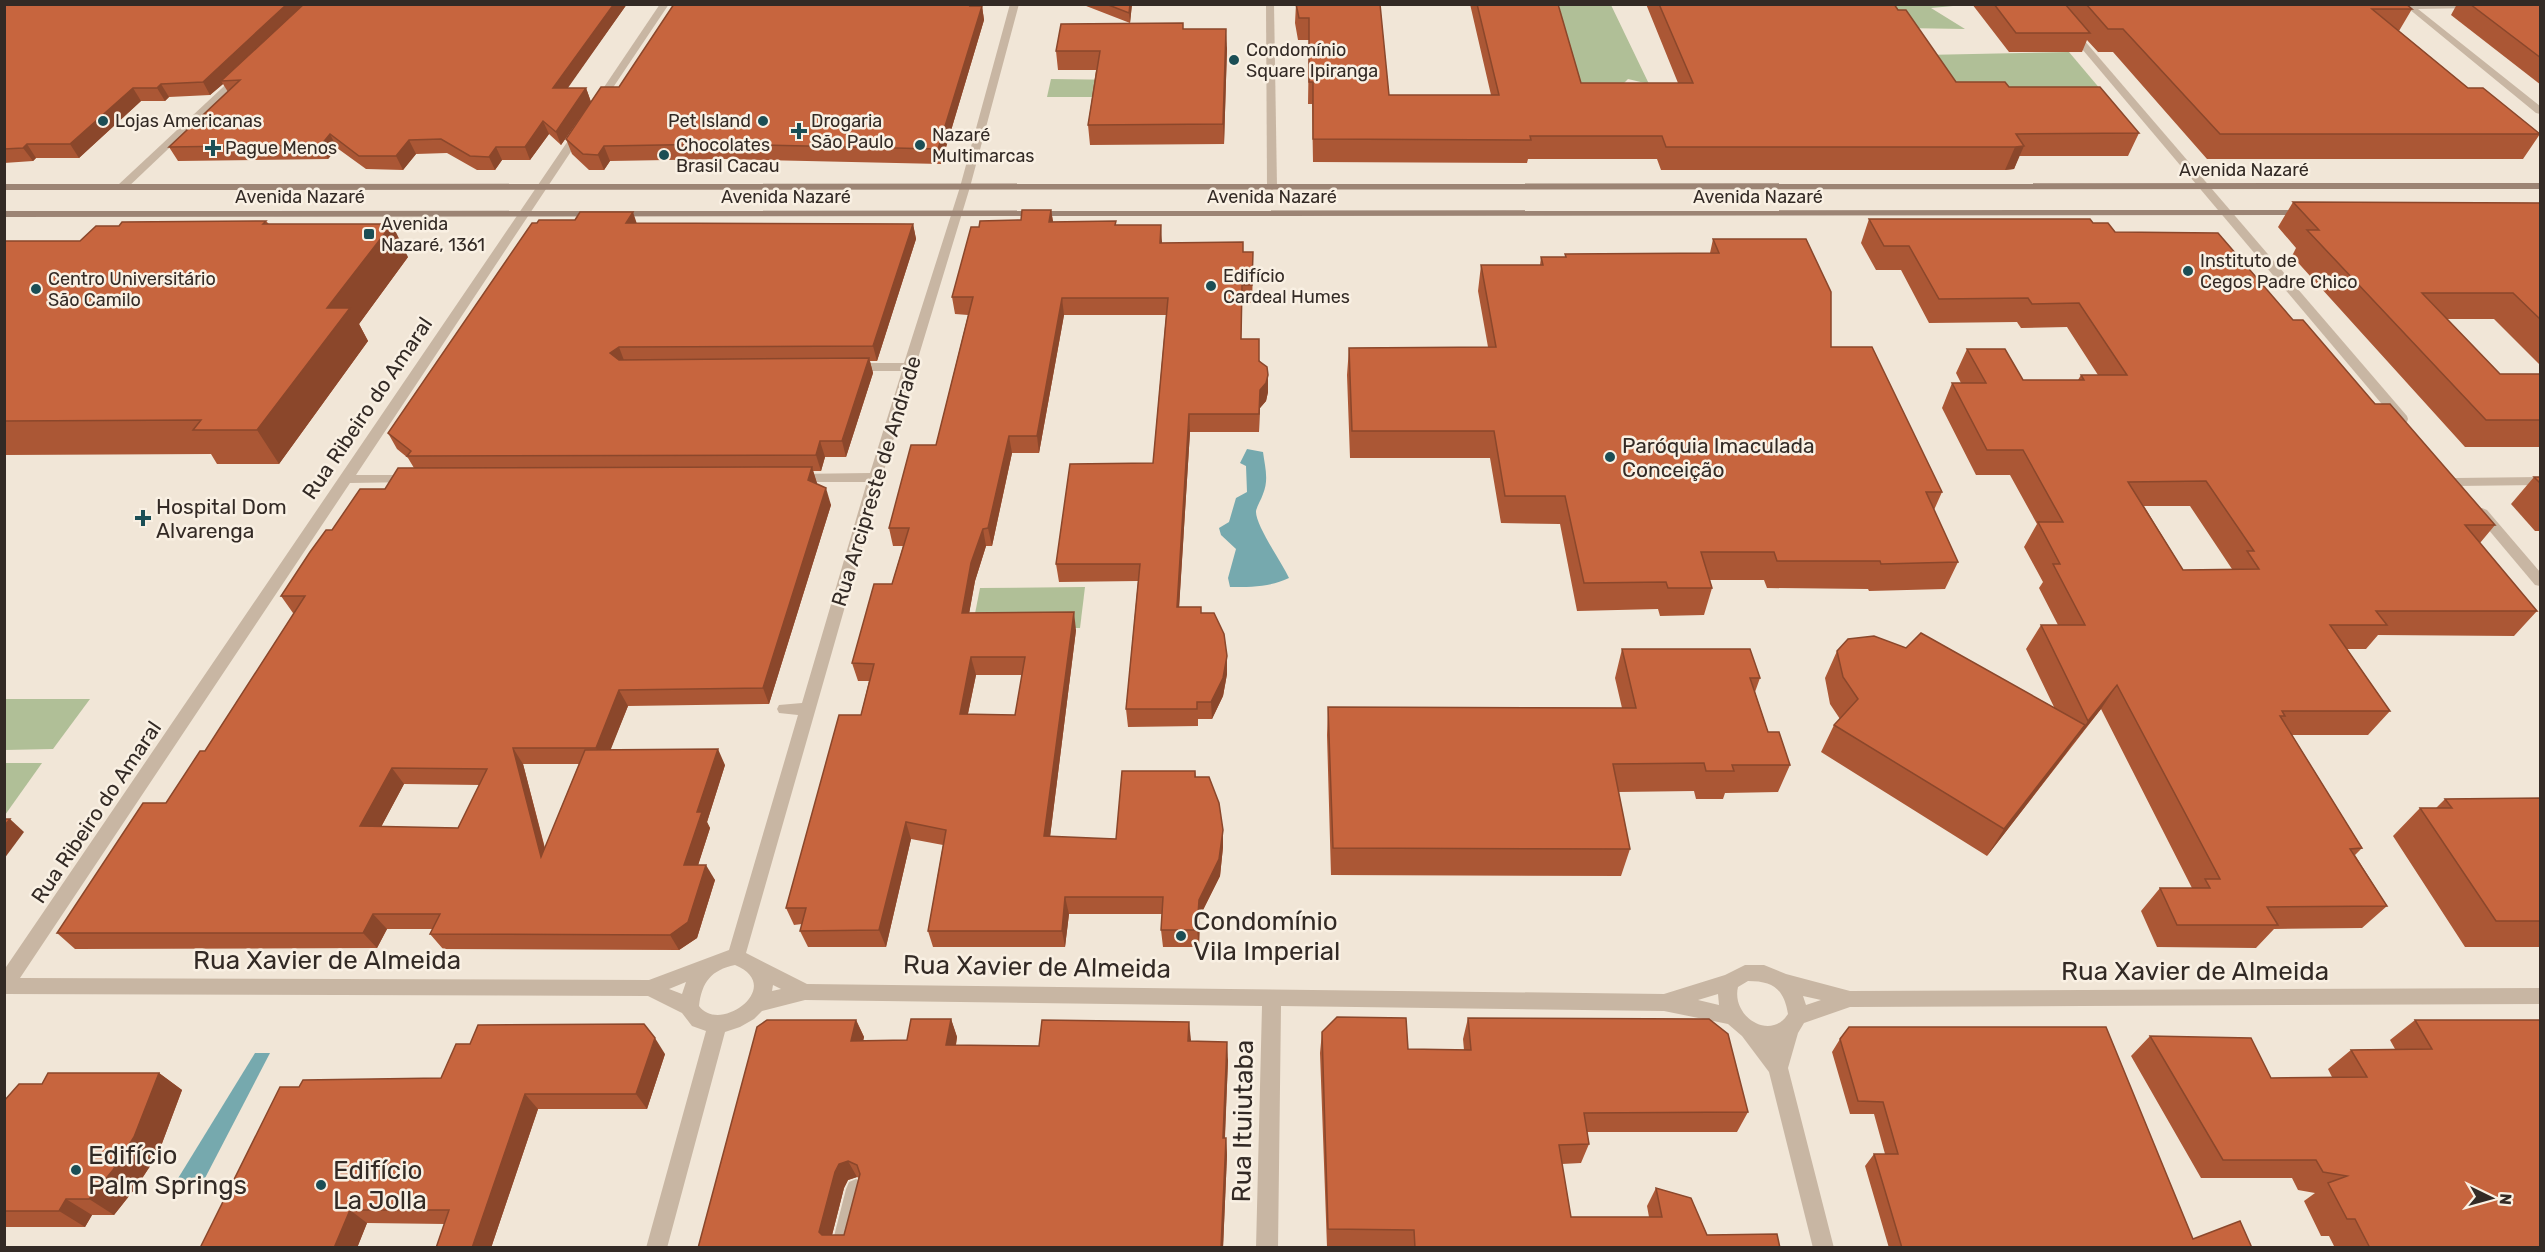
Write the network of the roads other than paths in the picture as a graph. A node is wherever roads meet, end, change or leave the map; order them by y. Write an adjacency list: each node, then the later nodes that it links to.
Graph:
1 (294, 4): 2 (street)
2 (316, 4): 3 (street); 10 (street)
3 (342, 4)
4 (665, 4): 13 (street)
5 (1015, 4): 20 (street, Rua Arcipreste de Andrade)
6 (1271, 4): 21 (street)
7 (2048, 4): 15 (street)
8 (2408, 5): 9 (street); 12 (street)
9 (2491, 5)
10 (307, 13)
11 (246, 70): 18 (street)
12 (2541, 111)
13 (592, 113)
14 (585, 123): 19 (street, Rua Ribeiro do Amaral)
15 (2204, 186): 16 (main road, Avenida Nazaré); 21 (main road, Avenida Nazaré); 24 (street)
16 (2541, 186)
17 (4, 187): 18 (main road, Avenida Nazaré)
18 (123, 187): 19 (main road, Avenida Nazaré)
19 (542, 187): 20 (main road, Avenida Nazaré); 22 (street, Rua Ribeiro do Amaral)
20 (965, 187): 21 (main road, Avenida Nazaré); 23 (street, Rua Arcipreste de Andrade)
21 (1272, 187)
22 (524, 213): 23 (main road, Avenida Nazaré); 26 (main road, Avenida Nazaré); 32 (street, Rua Ribeiro do Amaral)
23 (957, 213): 24 (main road, Avenida Nazaré); 28 (street, Rua Arcipreste de Andrade)
24 (2227, 213): 25 (main road, Avenida Nazaré); 29 (street)
25 (2320, 213)
26 (4, 214)
27 (832, 367): 28 (street)
28 (910, 367): 30 (street, Rua Arcipreste de Andrade)
29 (2410, 428)
30 (875, 477): 31 (street); 37 (street, Rua Arcipreste de Andrade)
31 (781, 478)
32 (345, 479): 33 (street); 43 (street, Rua Ribeiro do Amaral)
33 (428, 479)
34 (2541, 481): 35 (street)
35 (2541, 581)
36 (785, 709): 37 (street)
37 (808, 709): 38 (street, Rua Arcipreste de Andrade)
38 (736, 957): 39 (street); 40 (street)
39 (707, 966): 44 (street, Rua Xavier de Almeida); 51 (street)
40 (762, 970): 45 (street, Rua Xavier de Almeida); 50 (street)
41 (1731, 982): 42 (street); 49 (street, Rua Xavier de Almeida); 52 (street)
42 (1783, 982): 48 (street, Rua Xavier de Almeida); 53 (street)
43 (4, 986): 44 (street, Rua Xavier de Almeida)
44 (649, 988): 51 (street, Rua Xavier de Almeida)
45 (806, 992): 46 (street, Rua Xavier de Almeida); 50 (street, Rua Xavier de Almeida)
46 (1272, 996): 49 (street, Rua Xavier de Almeida); 60 (street, Rua Ituiutaba)
47 (2541, 996): 48 (street, Rua Xavier de Almeida)
48 (1850, 999): 53 (street, Rua Xavier de Almeida)
49 (1665, 1002): 52 (street, Rua Xavier de Almeida)
50 (759, 1003): 54 (street)
51 (688, 1007): 54 (street)
52 (1733, 1016): 55 (street)
53 (1793, 1023): 55 (street); 56 (street)
54 (717, 1025): 58 (street)
55 (1749, 1030): 56 (street)
56 (1778, 1068): 61 (street)
57 (856, 1189): 59 (street)
58 (656, 1248)
59 (841, 1248)
60 (1267, 1248)
61 (1824, 1248)

